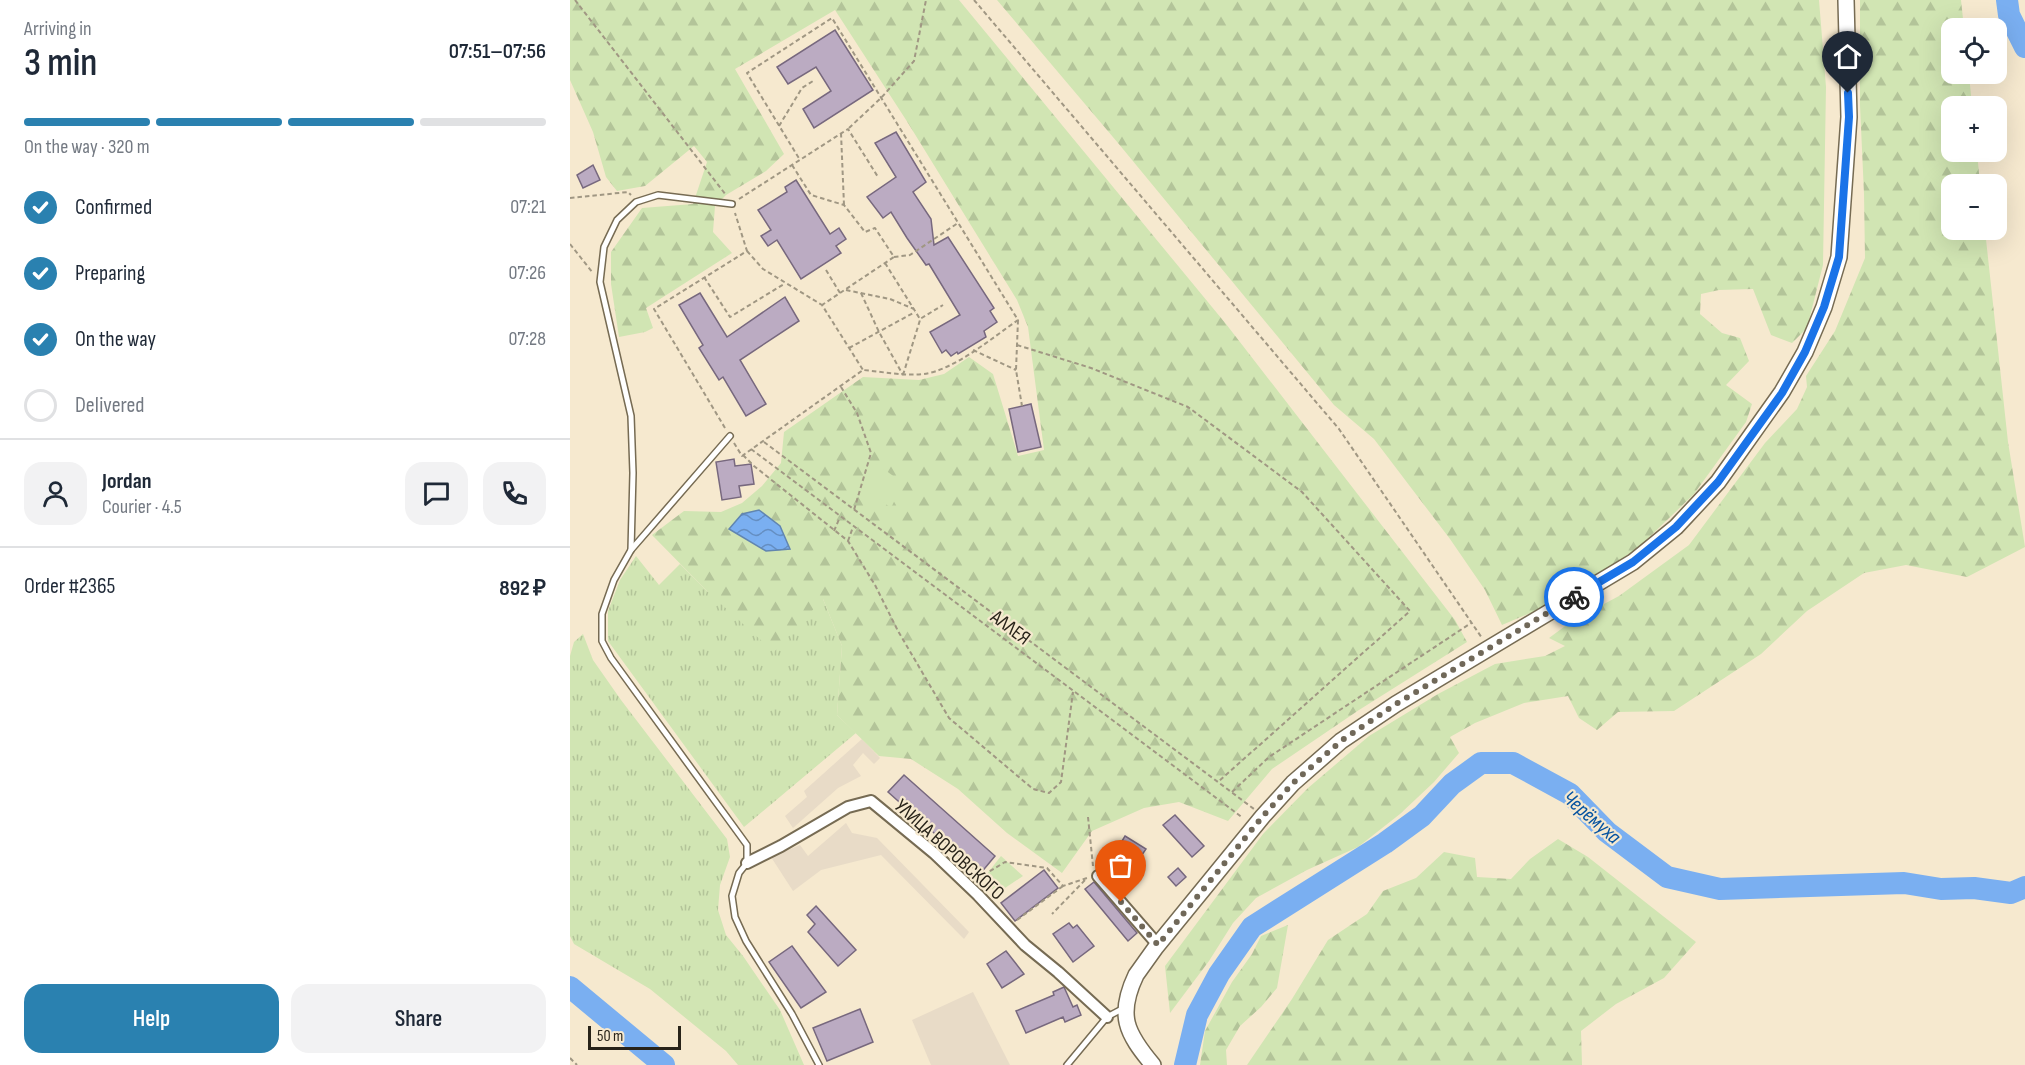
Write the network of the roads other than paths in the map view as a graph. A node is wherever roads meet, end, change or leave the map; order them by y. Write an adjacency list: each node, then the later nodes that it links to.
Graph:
1 (1846, 0): 7 (main road)
2 (732, 204): 4 (lane)
3 (730, 436): 4 (lane)
4 (631, 550): 5 (lane)
5 (747, 862): 9 (street, УЛИЦА ВОРОВСКОГО); 10 (lane)
6 (1098, 876): 7 (street)
7 (1158, 945): 8 (main road)
8 (1124, 1008): 9 (lane); 12 (main road)
9 (1107, 1017): 11 (lane)
10 (819, 1065)
11 (1066, 1065)
12 (1153, 1065)

